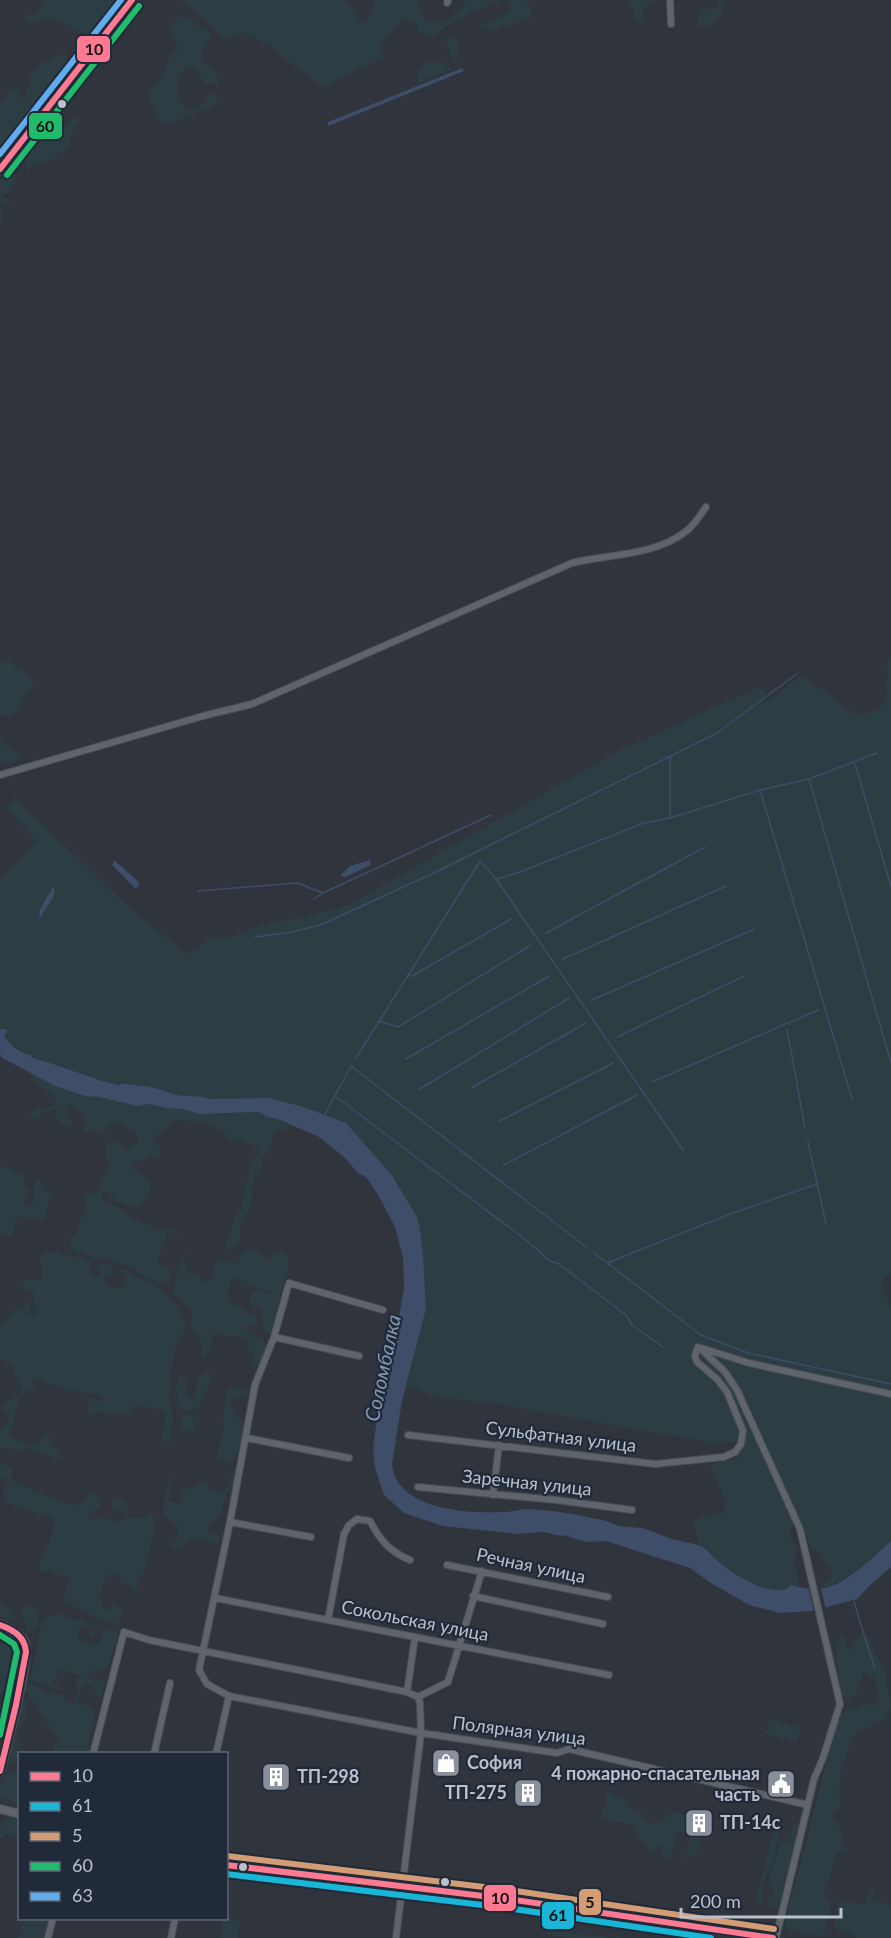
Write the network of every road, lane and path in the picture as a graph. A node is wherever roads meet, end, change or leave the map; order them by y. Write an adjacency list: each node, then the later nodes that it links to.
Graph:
1 (132, 0): 4 (main road)
2 (670, 0): 3 (street)
3 (671, 24)
4 (0, 169)
5 (706, 507): 7 (street)
6 (0, 768): 7 (street)
7 (10, 772): 8 (street)
8 (0, 776)
9 (382, 1310): 10 (street)
10 (274, 1337): 12 (street); 15 (street)
11 (698, 1347): 13 (street); 16 (street, Сульфатная улица); 47 (street)
12 (358, 1356)
13 (891, 1394)
14 (408, 1435): 16 (street, Сульфатная улица)
15 (247, 1438): 17 (street); 21 (street)
16 (499, 1445): 19 (street)
17 (349, 1458)
18 (418, 1487): 19 (street, Заречная улица)
19 (493, 1495): 20 (street, Заречная улица)
20 (632, 1510)
21 (230, 1522): 22 (street); 27 (street)
22 (311, 1537)
23 (410, 1560): 29 (street)
24 (447, 1565): 25 (street, Речная улица)
25 (482, 1570): 26 (street); 28 (street, Речная улица)
26 (473, 1596): 30 (street); 34 (street)
27 (215, 1598): 29 (street, Сокольская улица); 35 (street)
28 (608, 1598)
29 (328, 1620): 33 (street, Сокольская улица)
30 (603, 1624)
31 (0, 1625): 36 (main road)
32 (0, 1634): 36 (main road)
33 (415, 1637): 34 (street, Сокольская улица); 39 (street)
34 (459, 1645): 37 (street, Сокольская улица); 41 (street)
35 (205, 1650): 39 (street); 40 (street, Полярная улица); 43 (street)
36 (25, 1662): 46 (main road)
37 (609, 1675)
38 (170, 1683): 44 (street)
39 (407, 1692): 41 (street)
40 (229, 1696): 42 (street, Полярная улица); 45 (street)
41 (418, 1697): 42 (street)
42 (421, 1734): 47 (street, Полярная улица); 51 (street)
43 (94, 1752)
44 (154, 1752)
45 (216, 1752)
46 (0, 1771)
47 (808, 1805): 57 (street)
48 (0, 1809): 49 (main road)
49 (18, 1814)
50 (228, 1865): 51 (main road)
51 (403, 1887): 56 (street); 57 (main road)
52 (52, 1920): 54 (street)
53 (175, 1920): 55 (street)
54 (48, 1938)
55 (171, 1938)
56 (396, 1938)
57 (775, 1938)

